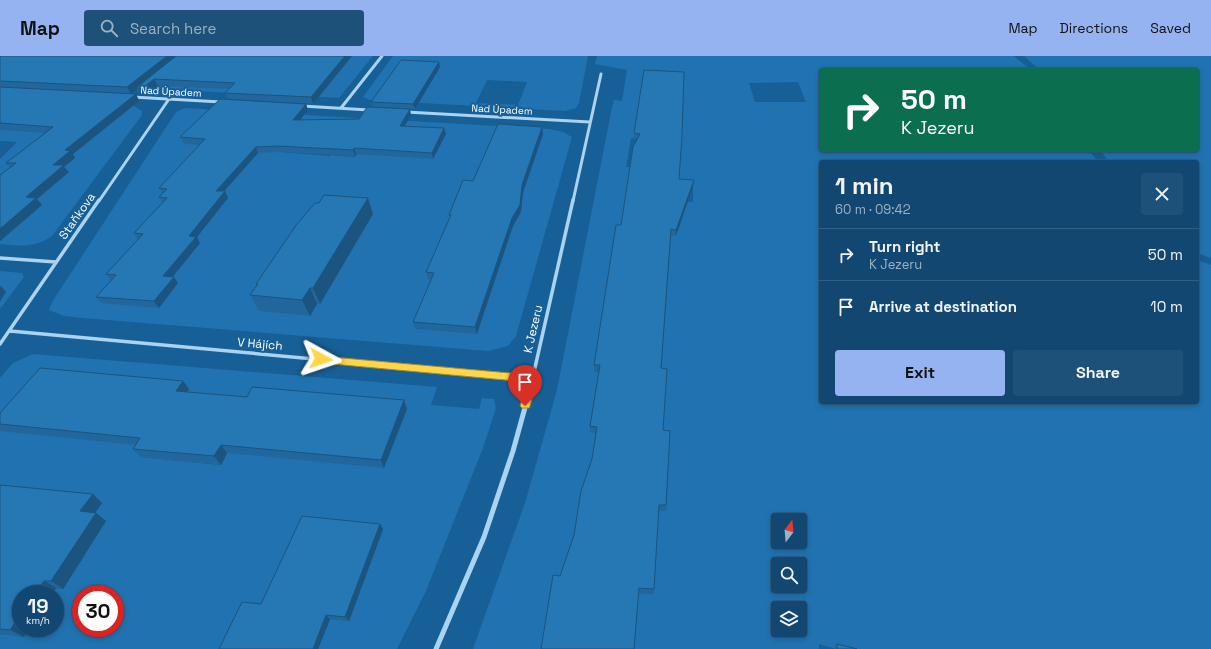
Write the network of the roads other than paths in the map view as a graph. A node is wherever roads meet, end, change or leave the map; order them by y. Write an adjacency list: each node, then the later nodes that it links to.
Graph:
1 (382, 56): 9 (street)
2 (602, 74): 12 (street, K Jezeru)
3 (136, 93): 5 (street)
4 (124, 96): 5 (street, Nad Úpadem)
5 (132, 97): 6 (street, Nad Úpadem)
6 (169, 99): 7 (street, Nad Úpadem); 14 (street, Staňkova)
7 (226, 102)
8 (295, 106): 9 (street)
9 (341, 108): 10 (street)
10 (372, 110)
11 (402, 112): 12 (street, Nad Úpadem)
12 (590, 122): 17 (street, K Jezeru)
13 (0, 258): 14 (street)
14 (56, 262): 15 (street, Staňkova)
15 (10, 331): 16 (street, Staňkova); 17 (street, V Hájích)
16 (0, 344)
17 (532, 379): 18 (street, K Jezeru)
18 (436, 649)

